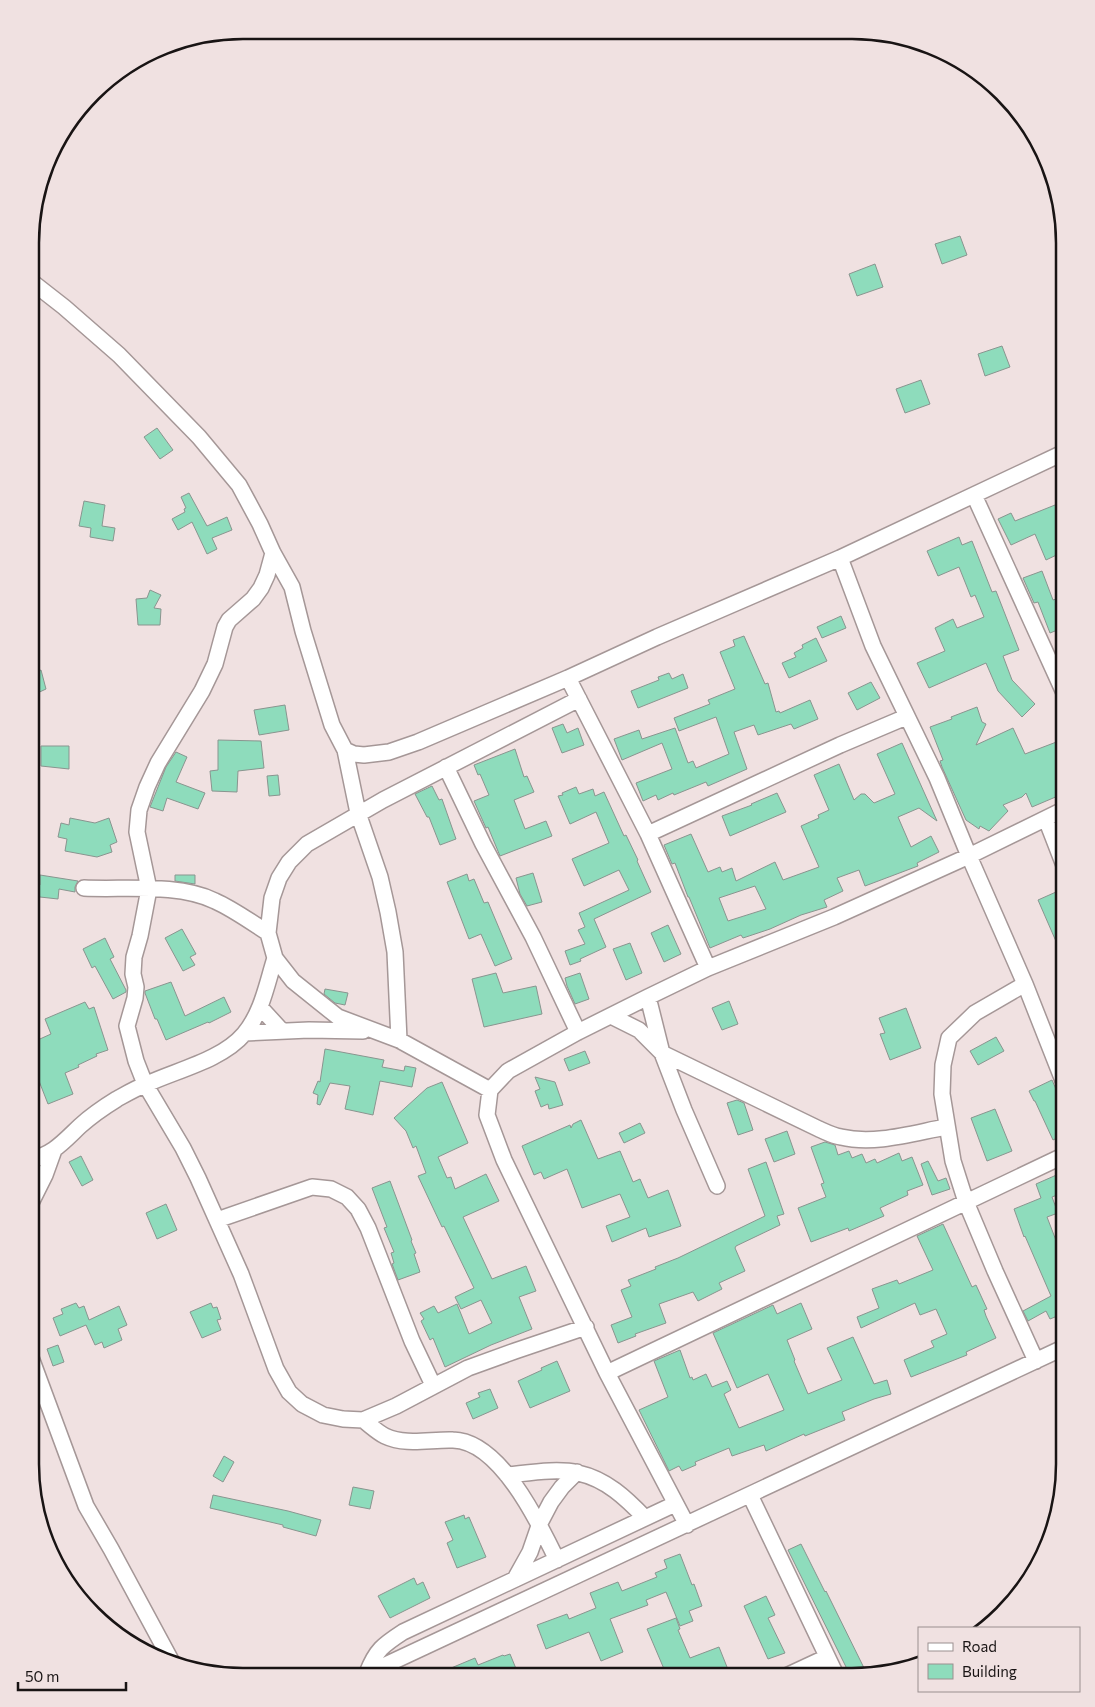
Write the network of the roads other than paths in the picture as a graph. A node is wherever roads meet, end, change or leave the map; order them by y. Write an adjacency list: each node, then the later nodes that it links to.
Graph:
1 (39, 287): 4 (street)
2 (1056, 456): 3 (street)
3 (974, 495): 5 (street); 6 (street)
4 (273, 553): 10 (street); 19 (street)
5 (840, 558): 7 (street); 9 (street)
6 (1056, 675)
7 (568, 678): 8 (street); 10 (street)
8 (579, 699): 11 (street); 15 (street)
9 (906, 716): 15 (street); 17 (street)
10 (345, 750): 12 (street)
11 (446, 768): 12 (street); 29 (street)
12 (358, 813): 20 (street); 31 (street)
13 (1056, 814): 14 (street)
14 (1046, 819): 16 (street); 17 (street)
15 (648, 834): 22 (street)
16 (1056, 845)
17 (969, 856): 22 (street); 23 (street)
18 (84, 888): 19 (street)
19 (149, 889): 20 (street); 34 (street)
20 (268, 933): 21 (street)
21 (275, 958): 25 (street); 28 (street)
22 (708, 968): 24 (street)
23 (1026, 984): 33 (street); 36 (street)
24 (648, 997): 26 (street); 32 (street)
25 (260, 1007): 27 (street); 30 (street)
26 (611, 1016): 29 (street); 32 (street)
27 (282, 1031): 28 (street); 30 (street)
28 (372, 1031): 31 (street)
29 (578, 1032): 35 (street)
30 (245, 1034): 34 (street)
31 (399, 1040): 35 (street)
32 (662, 1053): 36 (street); 40 (street)
33 (1056, 1063)
34 (146, 1084): 37 (street); 43 (street)
35 (490, 1090): 44 (street)
36 (946, 1127): 42 (street)
37 (54, 1150): 38 (street); 41 (street)
38 (39, 1157)
39 (1056, 1159): 42 (street)
40 (717, 1186)
41 (39, 1187)
42 (966, 1202): 46 (street); 47 (street)
43 (217, 1220): 49 (street); 50 (street)
44 (586, 1327): 47 (street); 49 (street)
45 (1056, 1351): 46 (street)
46 (1036, 1361): 53 (street)
47 (607, 1373): 54 (street)
48 (39, 1379): 60 (street)
49 (433, 1385): 50 (street)
50 (363, 1420): 52 (street)
51 (577, 1472): 52 (street); 55 (street); 56 (street)
52 (508, 1475): 56 (street)
53 (750, 1495): 57 (street); 61 (street)
54 (676, 1504): 55 (street); 57 (street)
55 (645, 1518): 58 (street)
56 (540, 1523): 58 (street); 59 (street)
57 (686, 1525): 63 (street)
58 (557, 1560): 59 (street)
59 (515, 1579): 62 (street)
60 (168, 1654)
61 (827, 1657): 64 (street); 65 (street)
62 (367, 1668)
63 (377, 1668)
64 (803, 1668)
65 (832, 1668)

